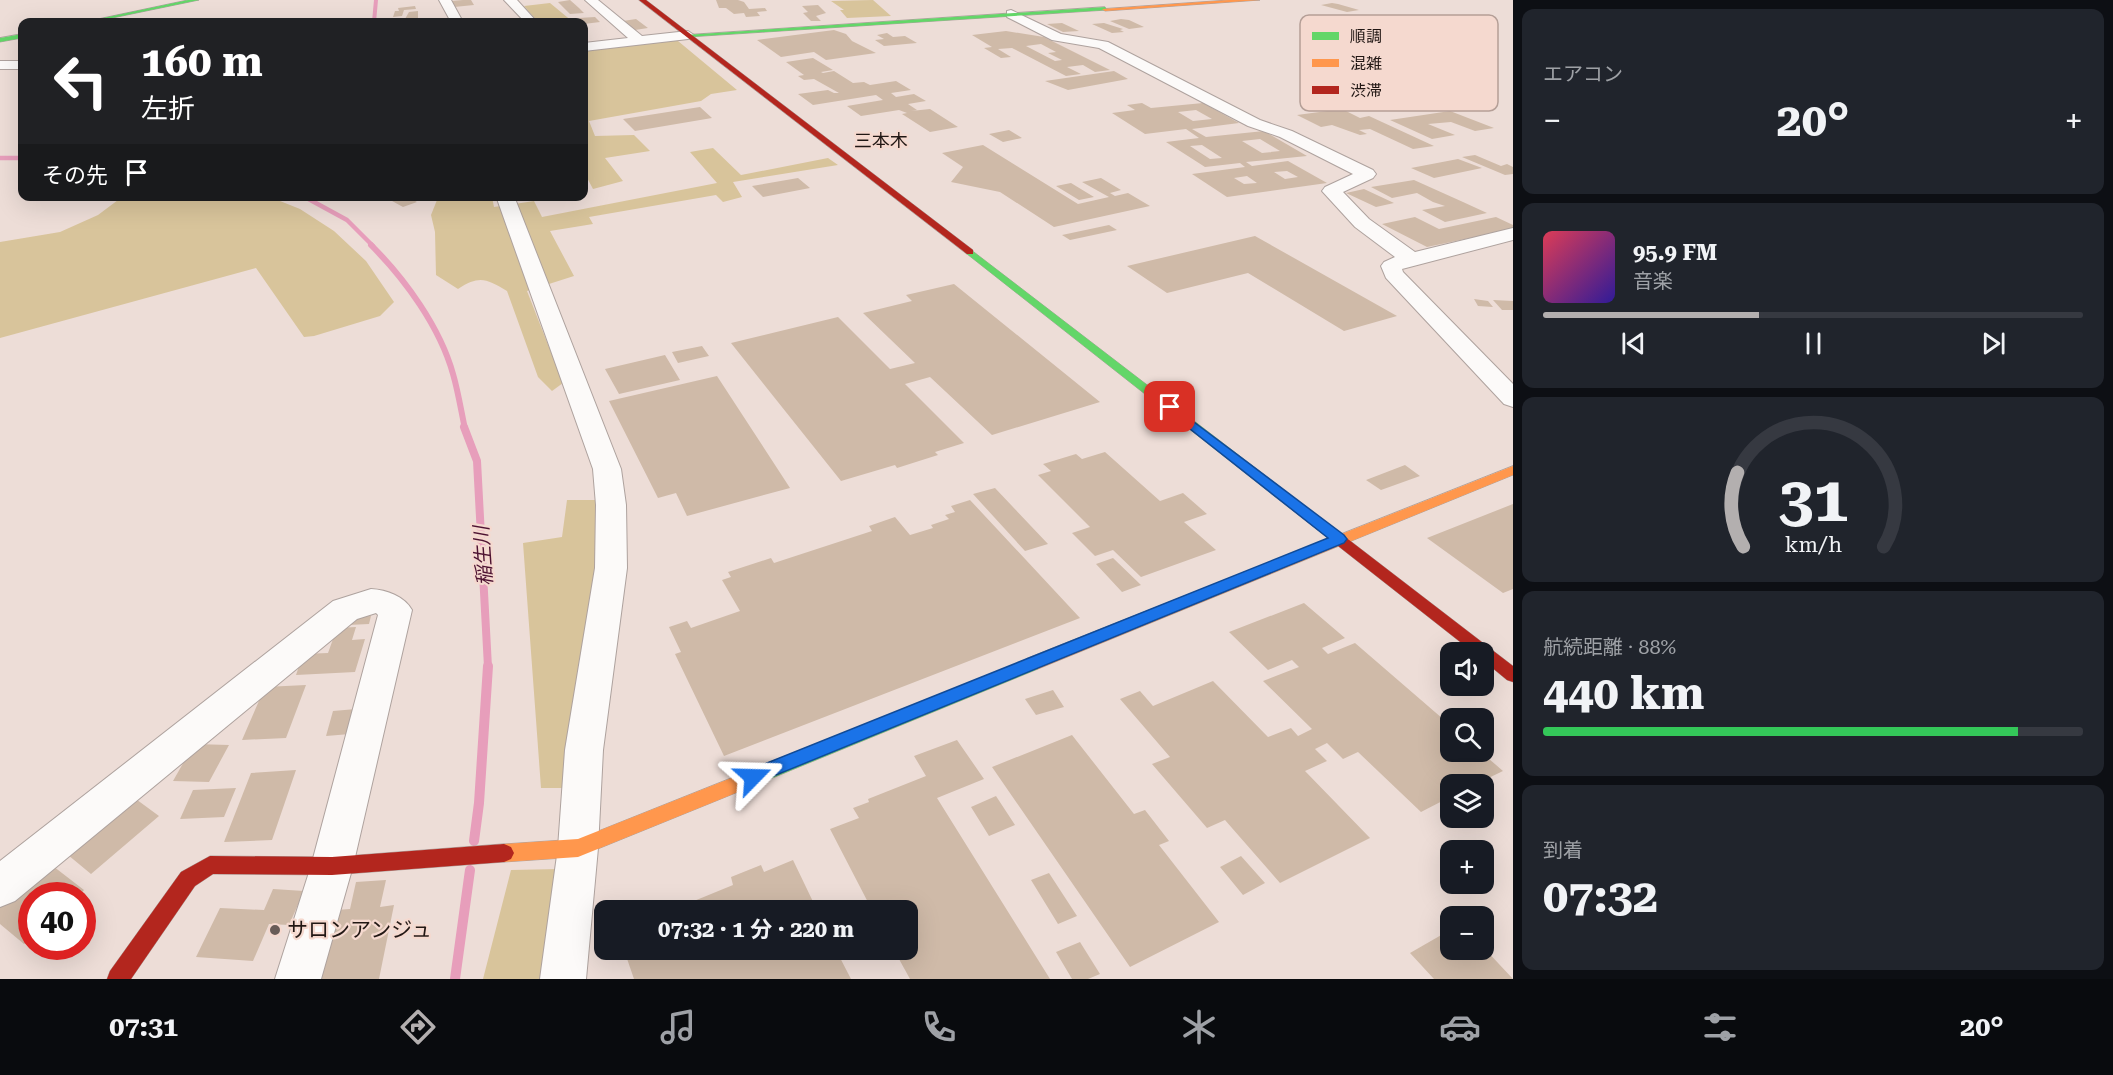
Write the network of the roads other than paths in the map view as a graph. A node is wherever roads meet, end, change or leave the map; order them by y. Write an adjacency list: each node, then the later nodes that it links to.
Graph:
1 (196, 0): 8 (main road)
2 (445, 0): 9 (street)
3 (510, 0): 10 (street)
4 (591, 0): 14 (street)
5 (642, 0): 11 (main road)
6 (1257, 0): 7 (main road)
7 (1011, 14): 11 (main road); 20 (street)
8 (107, 18)
9 (455, 18)
10 (527, 18)
11 (688, 35): 14 (street); 23 (main road)
12 (18, 37): 13 (main road)
13 (0, 40)
14 (640, 40): 15 (street)
15 (588, 46)
16 (0, 65): 17 (street)
17 (18, 65)
18 (507, 201): 25 (street)
19 (1513, 234): 20 (street)
20 (1411, 259): 21 (street)
21 (1513, 399)
22 (1513, 470): 23 (main road)
23 (1339, 539): 24 (main road); 25 (main road)
24 (1513, 675)
25 (578, 848): 26 (main road); 30 (street)
26 (332, 866): 27 (street); 28 (main road); 29 (street)
27 (0, 887)
28 (118, 979)
29 (298, 979)
30 (563, 979)

